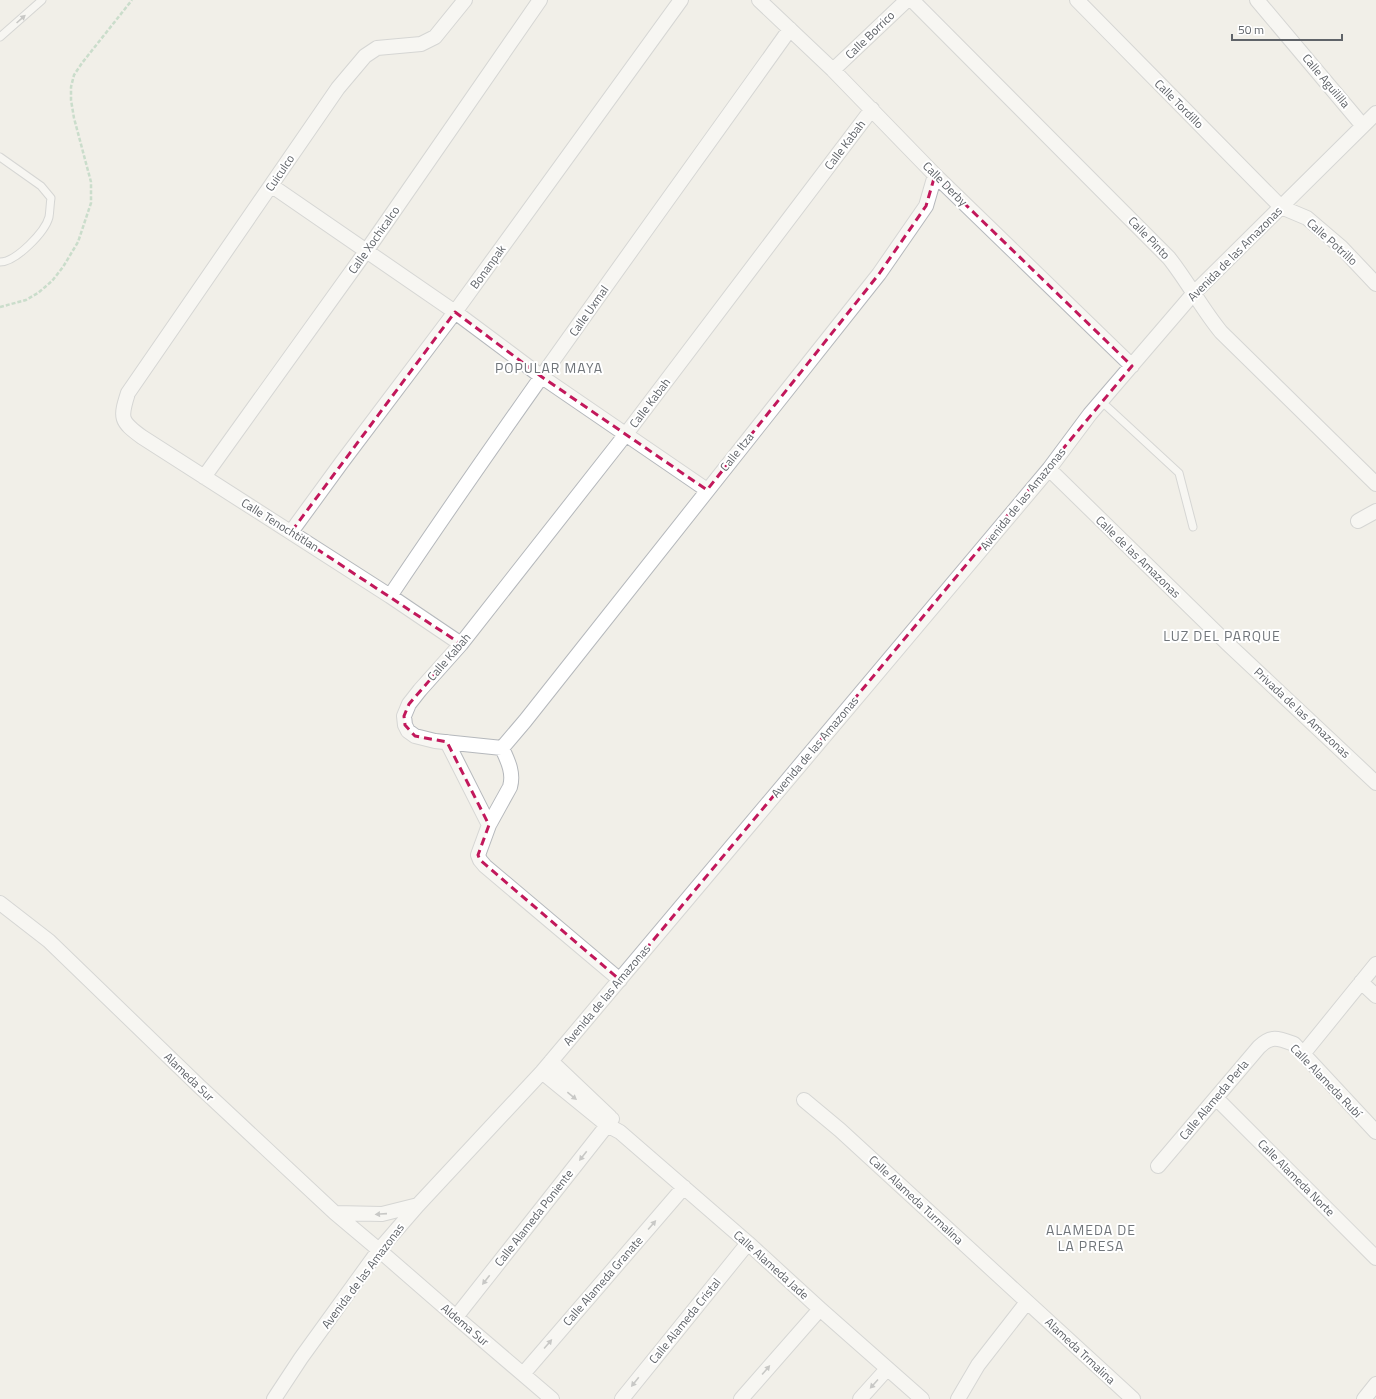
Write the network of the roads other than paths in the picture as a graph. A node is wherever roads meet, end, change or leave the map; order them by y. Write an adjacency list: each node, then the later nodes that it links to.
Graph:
1 (42, 0): 11 (lane, one-way to 1)
2 (465, 0): 18 (street, Cuiculco)
3 (540, 0): 20 (street, Calle Xochicalco)
4 (681, 0): 24 (street, Bonanpak)
5 (759, 0): 10 (street, Calle Derby)
6 (907, 0): 12 (street, Calle Borrico)
7 (912, 0): 23 (street, Calle Pinto)
8 (1077, 0): 19 (street, Calle Tordillo)
9 (1257, 0): 15 (street, Calle Aguililla)
10 (790, 29): 12 (street, Calle Derby); 26 (street, Calle Uxmal)
11 (0, 37)
12 (834, 70): 13 (street, Calle Derby)
13 (872, 109): 17 (street, Calle Derby); 29 (street, Calle Kabah)
14 (1376, 112): 15 (street, Avenida de las Amazonas)
15 (1363, 126): 19 (street, Avenida de las Amazonas)
16 (0, 157): 21 (lane)
17 (935, 175): 25 (street, Calle Derby); 33 (street, Calle Itza)
18 (272, 186): 20 (street); 27 (street, Cuiculco)
19 (1281, 207): 22 (street, Calle Potrillo); 23 (street, Avenida de las Amazonas)
20 (367, 250): 24 (street); 31 (street, Calle Xochicalco)
21 (0, 262)
22 (1376, 284)
23 (1194, 294): 25 (street, Avenida de las Amazonas); 32 (street, Calle Pinto)
24 (455, 312): 26 (street); 37 (street, Bonanpak)
25 (1132, 366): 28 (street, Avenida de las Amazonas)
26 (542, 377): 29 (street); 38 (street, Calle Uxmal)
27 (128, 393): 31 (street, Calle Tenochtitlan)
28 (1101, 401): 30 (street, Avenida de las Amazonas); 36 (lane)
29 (626, 434): 33 (street); 39 (street, Calle Kabah)
30 (1049, 469): 40 (street, Calle de las Amazonas); 47 (street, Avenida de las Amazonas)
31 (204, 477): 37 (street, Calle Tenochtitlan)
32 (1376, 484)
33 (707, 490): 42 (street, Calle Itza)
34 (1376, 511): 35 (street)
35 (1358, 521)
36 (1193, 527)
37 (292, 532): 38 (street, Calle Tenochtitlan)
38 (390, 596): 39 (street, Calle Tenochtitlan)
39 (461, 644): 41 (street, Calle Kabah)
40 (1228, 644): 43 (street, Privada de las Amazonas)
41 (447, 742): 42 (street); 44 (street)
42 (502, 748): 44 (street)
43 (1376, 783)
44 (489, 825): 47 (street)
45 (0, 903): 61 (street, Alameda Sur)
46 (1376, 964): 48 (street)
47 (620, 980): 52 (street, Avenida de las Amazonas)
48 (1361, 982): 49 (street); 51 (street)
49 (1376, 996)
50 (1272, 1038): 51 (street, Calle Alameda Rubí); 54 (street, Calle Alameda Perla)
51 (1303, 1054): 57 (street, Calle Alameda Rubí)
52 (551, 1061): 53 (street, Avenida de las Amazonas); 56 (street, Calle Alameda Jade)
53 (542, 1072): 56 (street, Calle Alameda Jade, one-way to 56); 60 (street, Avenida de las Amazonas)
54 (1216, 1098): 58 (street, Calle Alameda Perla); 64 (street, Calle Alameda Norte)
55 (804, 1100): 65 (street, Calle Alameda Turmalina)
56 (610, 1122): 59 (street, Calle Alameda Jade); 67 (street, Calle Alameda Poniente, one-way to 67)
57 (1376, 1132)
58 (1158, 1166)
59 (684, 1187): 62 (street, Calle Alameda Jade); 69 (street, Calle Alameda Granate, one-way to 59)
60 (418, 1205): 61 (street, one-way to 61); 63 (street, Avenida de las Amazonas)
61 (335, 1213): 63 (street, Alameda Sur)
62 (748, 1243): 66 (street, Calle Alameda Jade); 74 (street, Calle Alameda Cristal, one-way to 74)
63 (379, 1250): 67 (street, Aldema Sur); 72 (street, Avenida de las Amazonas)
64 (1376, 1258)
65 (1027, 1302): 71 (street, Alameda Trmalina); 78 (street)
66 (820, 1308): 68 (street, Calle Alameda Jade); 75 (street, one-way to 66)
67 (456, 1318): 69 (street, Aldema Sur)
68 (887, 1369): 76 (street, one-way to 76); 77 (street, Calle Alameda Jade)
69 (523, 1374): 73 (street, Aldema Sur)
70 (1376, 1384): 79 (street)
71 (1125, 1396)
72 (274, 1399)
73 (552, 1399)
74 (622, 1399)
75 (740, 1399)
76 (860, 1399)
77 (922, 1399)
78 (958, 1399)
79 (1364, 1399)

